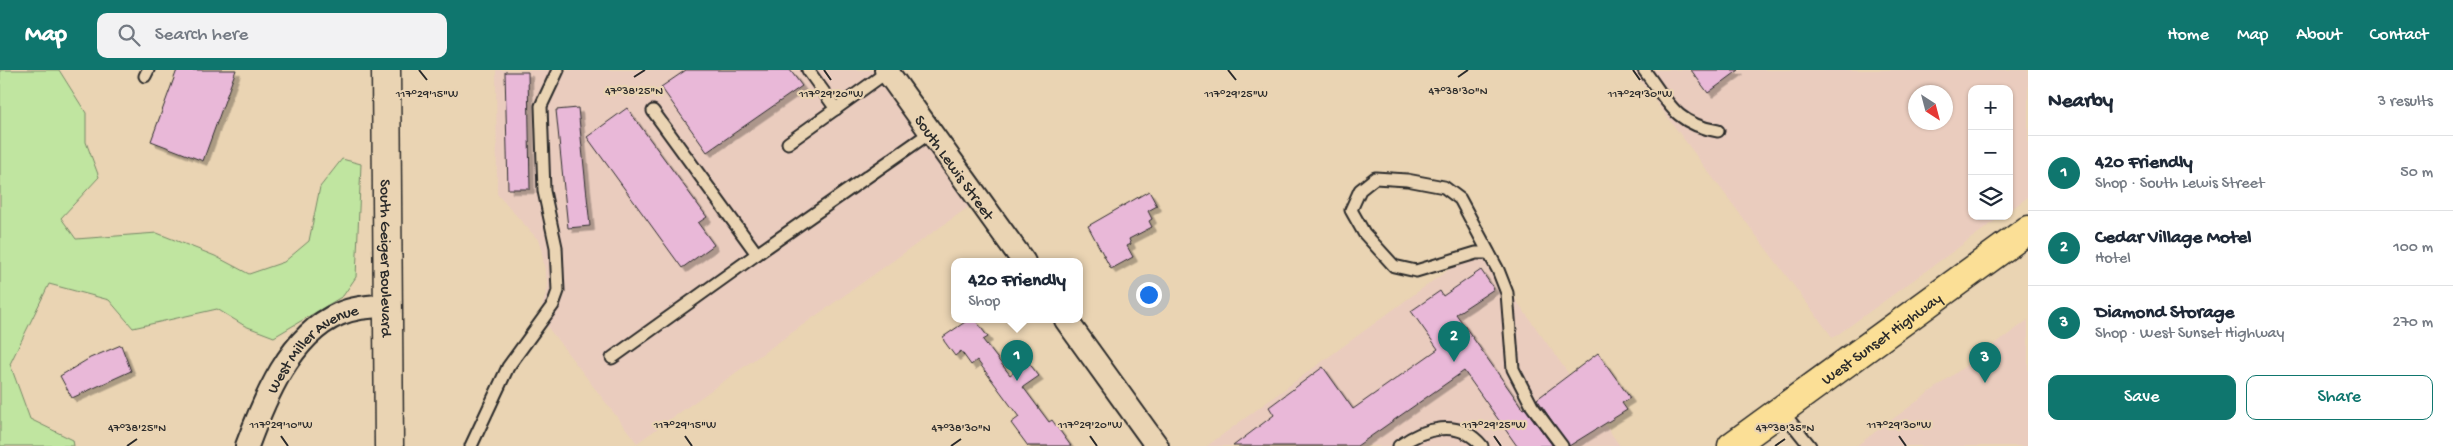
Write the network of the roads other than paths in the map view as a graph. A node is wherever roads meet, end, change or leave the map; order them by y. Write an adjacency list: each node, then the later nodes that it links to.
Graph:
1 (386, 70): 15 (street, South Geiger Boulevard)
2 (558, 70): 21 (lane)
3 (808, 70): 6 (lane)
4 (1644, 70): 8 (lane)
5 (886, 71): 6 (lane); 9 (street, South Lewis Street)
6 (836, 109): 10 (lane)
7 (652, 111): 12 (lane)
8 (1718, 131)
9 (931, 132): 12 (lane); 14 (street, South Lewis Street)
10 (788, 143)
11 (2028, 230): 18 (main road, West Sunset Highway)
12 (757, 254): 17 (lane)
13 (1490, 254): 13 (lane); 25 (lane)
14 (1021, 258)
15 (388, 306): 19 (street, West Miller Avenue); 20 (street, South Geiger Boulevard)
16 (1068, 323): 22 (street)
17 (612, 358)
18 (1780, 409): 26 (main road, West Sunset Highway); 27 (lane)
19 (247, 446)
20 (389, 446)
21 (471, 446)
22 (1157, 446)
23 (1399, 446): 24 (lane)
24 (1482, 446)
25 (1562, 446)
26 (1732, 446)
27 (1810, 446)

